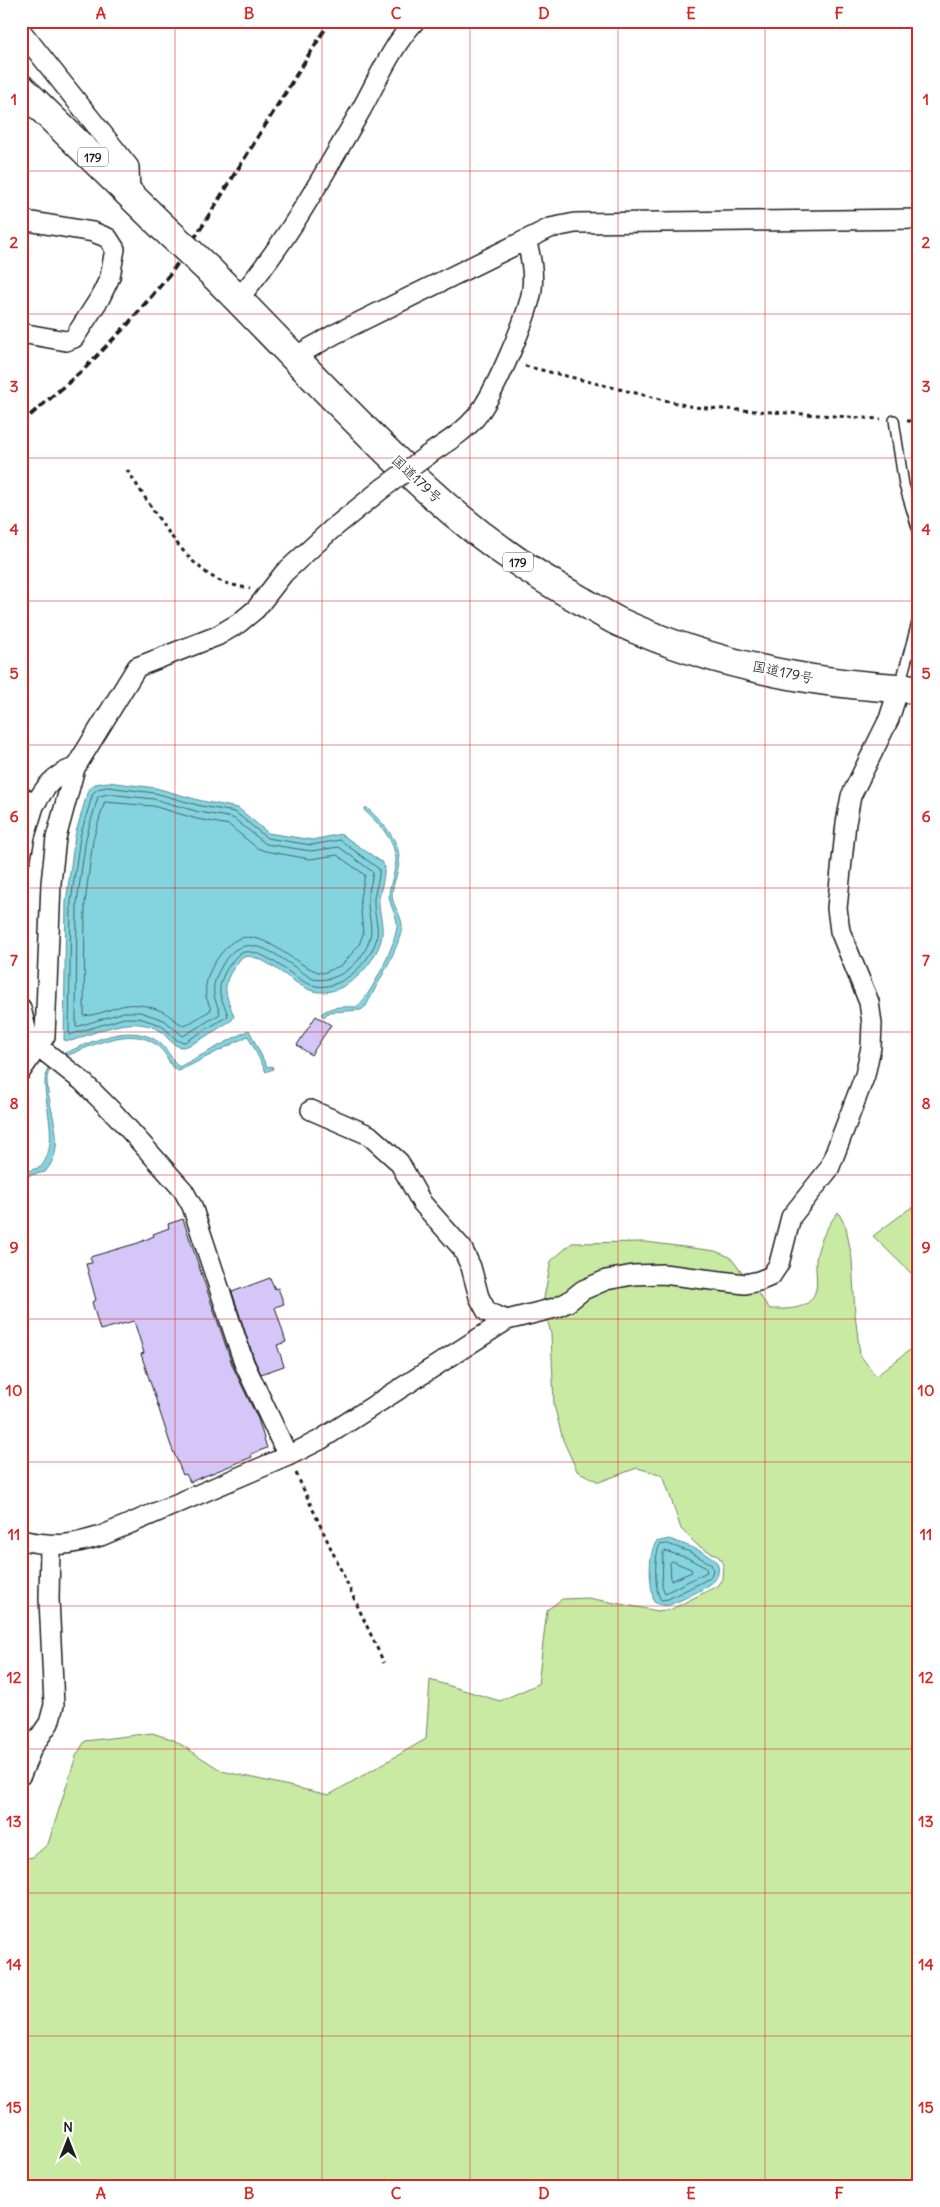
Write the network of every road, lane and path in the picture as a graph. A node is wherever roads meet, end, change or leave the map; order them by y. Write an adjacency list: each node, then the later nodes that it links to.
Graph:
1 (415, 21): 8 (street)
2 (21, 31): 4 (street)
3 (21, 88): 4 (highway, 国道179号 / 179)
4 (130, 193): 8 (highway, 国道179号 / 179, bridge)
5 (919, 219): 7 (street)
6 (21, 220): 9 (street)
7 (526, 240): 10 (street); 11 (street)
8 (238, 299): 10 (highway, 国道179号 / 179)
9 (21, 333)
10 (294, 357): 18 (highway, 国道179号 / 179)
11 (505, 361): 12 (path); 16 (street, bridge)
12 (894, 420): 13 (path); 15 (lane)
13 (919, 421)
14 (127, 470): 16 (path)
15 (919, 534)
16 (267, 594): 19 (street)
17 (919, 615): 18 (lane)
18 (905, 690): 26 (street)
19 (75, 768): 20 (street); 23 (street)
20 (27, 801): 21 (street)
21 (21, 857)
22 (21, 1008): 23 (street)
23 (39, 1046): 24 (street); 27 (street)
24 (21, 1071)
25 (311, 1110): 26 (street)
26 (507, 1320): 27 (street)
27 (288, 1456): 29 (street); 30 (path)
28 (21, 1540): 29 (street)
29 (50, 1546): 31 (street)
30 (384, 1663)
31 (21, 1774)

